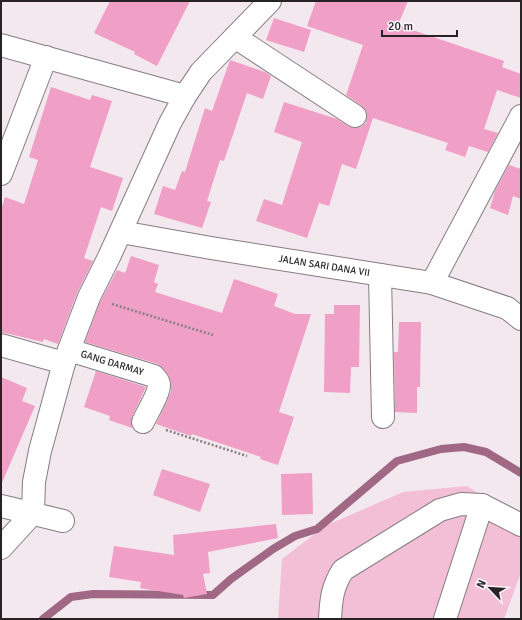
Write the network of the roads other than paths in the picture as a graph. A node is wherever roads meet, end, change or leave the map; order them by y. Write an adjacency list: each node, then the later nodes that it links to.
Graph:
1 (270, 1): 2 (street)
2 (235, 37): 5 (street); 6 (street)
3 (1, 45): 4 (street)
4 (46, 57): 5 (street); 8 (street)
5 (185, 96): 9 (street)
6 (356, 116)
7 (521, 116): 11 (street)
8 (1, 174)
9 (121, 232): 10 (street, JALAN SARI DANA VII); 14 (street)
10 (380, 275): 11 (street, JALAN SARI DANA VII); 15 (street)
11 (432, 283): 12 (street, JALAN SARI DANA VII)
12 (521, 319)
13 (1, 345): 14 (street)
14 (66, 356): 16 (street, GANG DARMAY); 19 (street)
15 (383, 417)
16 (143, 422)
17 (482, 505): 21 (street); 23 (street); 24 (street)
18 (1, 506): 19 (street)
19 (33, 513): 20 (street); 22 (street)
20 (64, 521)
21 (521, 525)
22 (1, 548)
23 (330, 619)
24 (444, 619)

